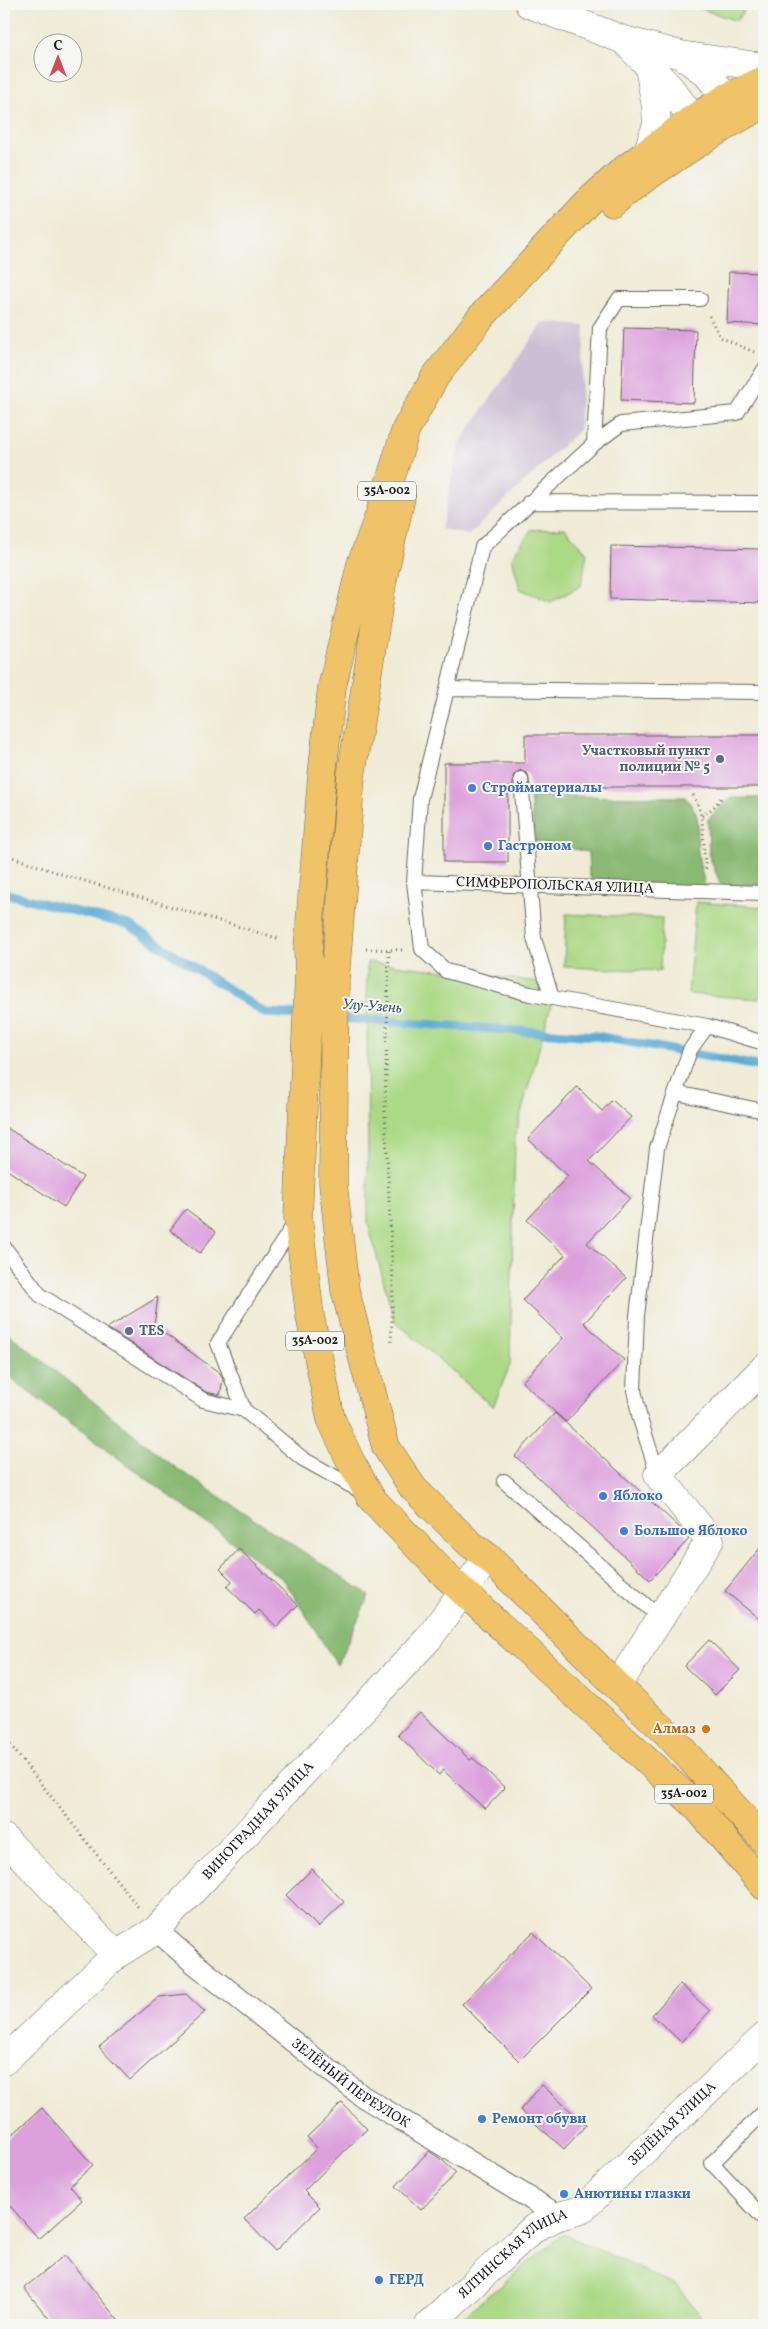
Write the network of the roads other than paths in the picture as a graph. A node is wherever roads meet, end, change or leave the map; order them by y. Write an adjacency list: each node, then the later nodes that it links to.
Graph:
1 (529, 4): 2 (street)
2 (624, 40): 3 (street); 4 (street)
3 (681, 55): 5 (street); 7 (street)
4 (649, 67): 8 (street); 9 (street)
5 (764, 67)
6 (764, 80): 7 (highway)
7 (744, 106): 8 (highway)
8 (700, 128): 9 (highway, 35А-002); 21 (highway)
9 (648, 150): 21 (highway, 35А-002)
10 (700, 299): 12 (lane)
11 (764, 370): 12 (lane)
12 (594, 444): 13 (lane)
13 (529, 502): 14 (lane); 15 (lane)
14 (764, 503)
15 (448, 689): 16 (lane); 18 (lane)
16 (764, 692)
17 (521, 780): 19 (lane)
18 (414, 882): 19 (lane, СИМФЕРОПОЛЬСКАЯ УЛИЦА); 22 (lane)
19 (530, 885): 20 (lane, СИМФЕРОПОЛЬСКАЯ УЛИЦА); 22 (lane)
20 (764, 893)
21 (317, 967): 27 (highway, 35А-002); 34 (highway, 35А-002)
22 (552, 998): 23 (lane)
23 (707, 1026): 24 (lane); 25 (lane)
24 (764, 1043)
25 (676, 1093): 26 (lane); 31 (lane)
26 (764, 1112)
27 (298, 1218): 30 (lane); 33 (highway, 35А-002)
28 (4, 1247): 30 (lane)
29 (764, 1368): 31 (street)
30 (244, 1410): 33 (lane)
31 (658, 1475): 36 (street)
32 (504, 1481): 36 (lane)
33 (371, 1498): 35 (highway, 35А-002)
34 (488, 1557): 35 (street, ВИНОГРАДНАЯ УЛИЦА); 37 (highway)
35 (463, 1593): 40 (highway, 35А-002); 41 (street, ВИНОГРАДНАЯ УЛИЦА)
36 (659, 1617): 37 (street)
37 (616, 1686): 39 (highway)
38 (4, 1838): 42 (street)
39 (764, 1840)
40 (764, 1886)
41 (156, 1930): 42 (street, ВИНОГРАДНАЯ УЛИЦА); 46 (street, ЗЕЛЁНЫЙ ПЕРЕУЛОК)
42 (116, 1955): 44 (street, ВИНОГРАДНАЯ УЛИЦА)
43 (764, 2037): 46 (street, ЗЕЛЁНАЯ УЛИЦА)
44 (4, 2061)
45 (764, 2112): 47 (lane)
46 (570, 2213): 48 (street, ЯЛТИНСКАЯ УЛИЦА)
47 (764, 2219)
48 (429, 2325)

